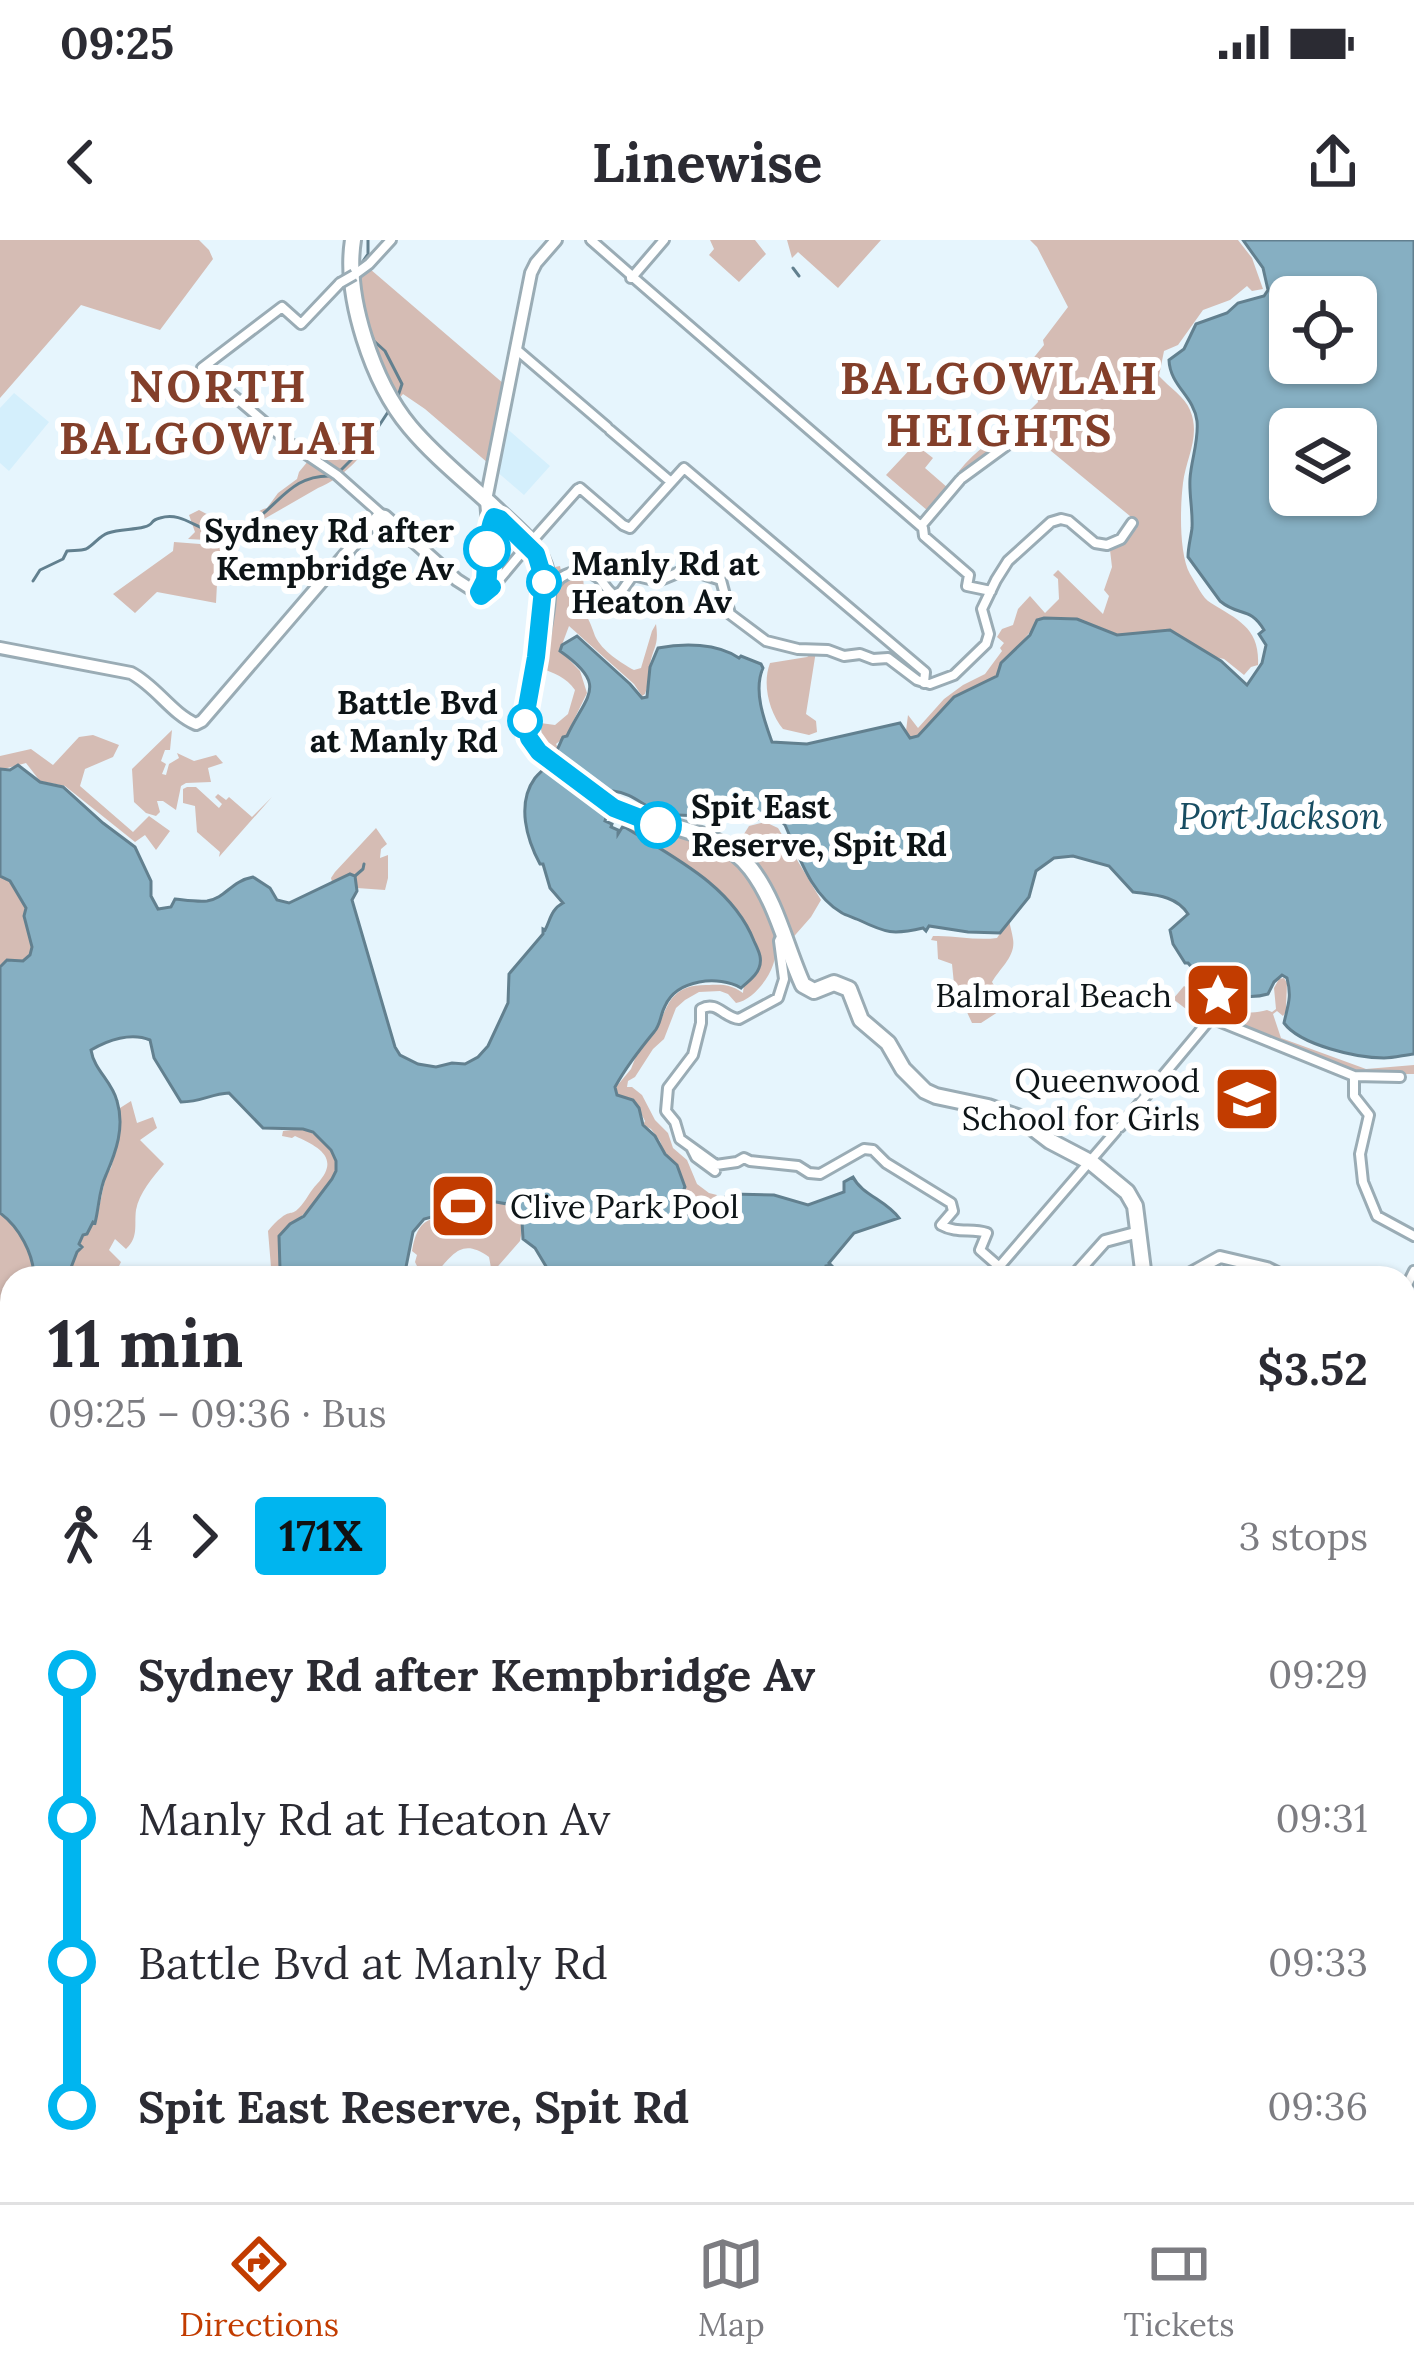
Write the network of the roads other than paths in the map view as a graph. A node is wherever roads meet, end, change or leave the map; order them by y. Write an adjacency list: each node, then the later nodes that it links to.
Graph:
1 (351, 240): 12 (highway)
2 (391, 240): 13 (street, bridge)
3 (556, 240): 6 (main road)
4 (591, 240): 7 (street)
5 (664, 240): 7 (street)
6 (531, 275): 8 (main road); 9 (main road)
7 (633, 276): 16 (street)
8 (517, 350): 9 (main road); 11 (street)
9 (501, 420): 12 (main road)
10 (1036, 424): 16 (street)
11 (671, 482): 17 (street); 22 (street)
12 (482, 496): 15 (highway); 17 (main road); 18 (highway)
13 (380, 518): 17 (main road); 20 (main road)
14 (1132, 523): 19 (street)
15 (494, 524): 17 (main road); 21 (highway)
16 (921, 526): 19 (street)
17 (483, 588)
18 (549, 590): 21 (highway); 22 (street)
19 (991, 591): 22 (street)
20 (0, 648)
21 (536, 668): 23 (highway); 23 (highway)
22 (923, 683)
23 (549, 759): 24 (highway)
24 (605, 800): 25 (highway); 28 (highway)
25 (782, 937): 28 (highway); 31 (street)
26 (1354, 1076): 27 (street); 28 (street); 30 (street)
27 (1400, 1077)
28 (1089, 1163): 29 (highway); 32 (street)
29 (1137, 1233): 33 (main road); 34 (highway)
30 (1414, 1236)
31 (998, 1266)
32 (1000, 1266)
33 (1083, 1266)
34 (1141, 1266)
35 (1203, 1266): 36 (main road)
36 (1258, 1266)

